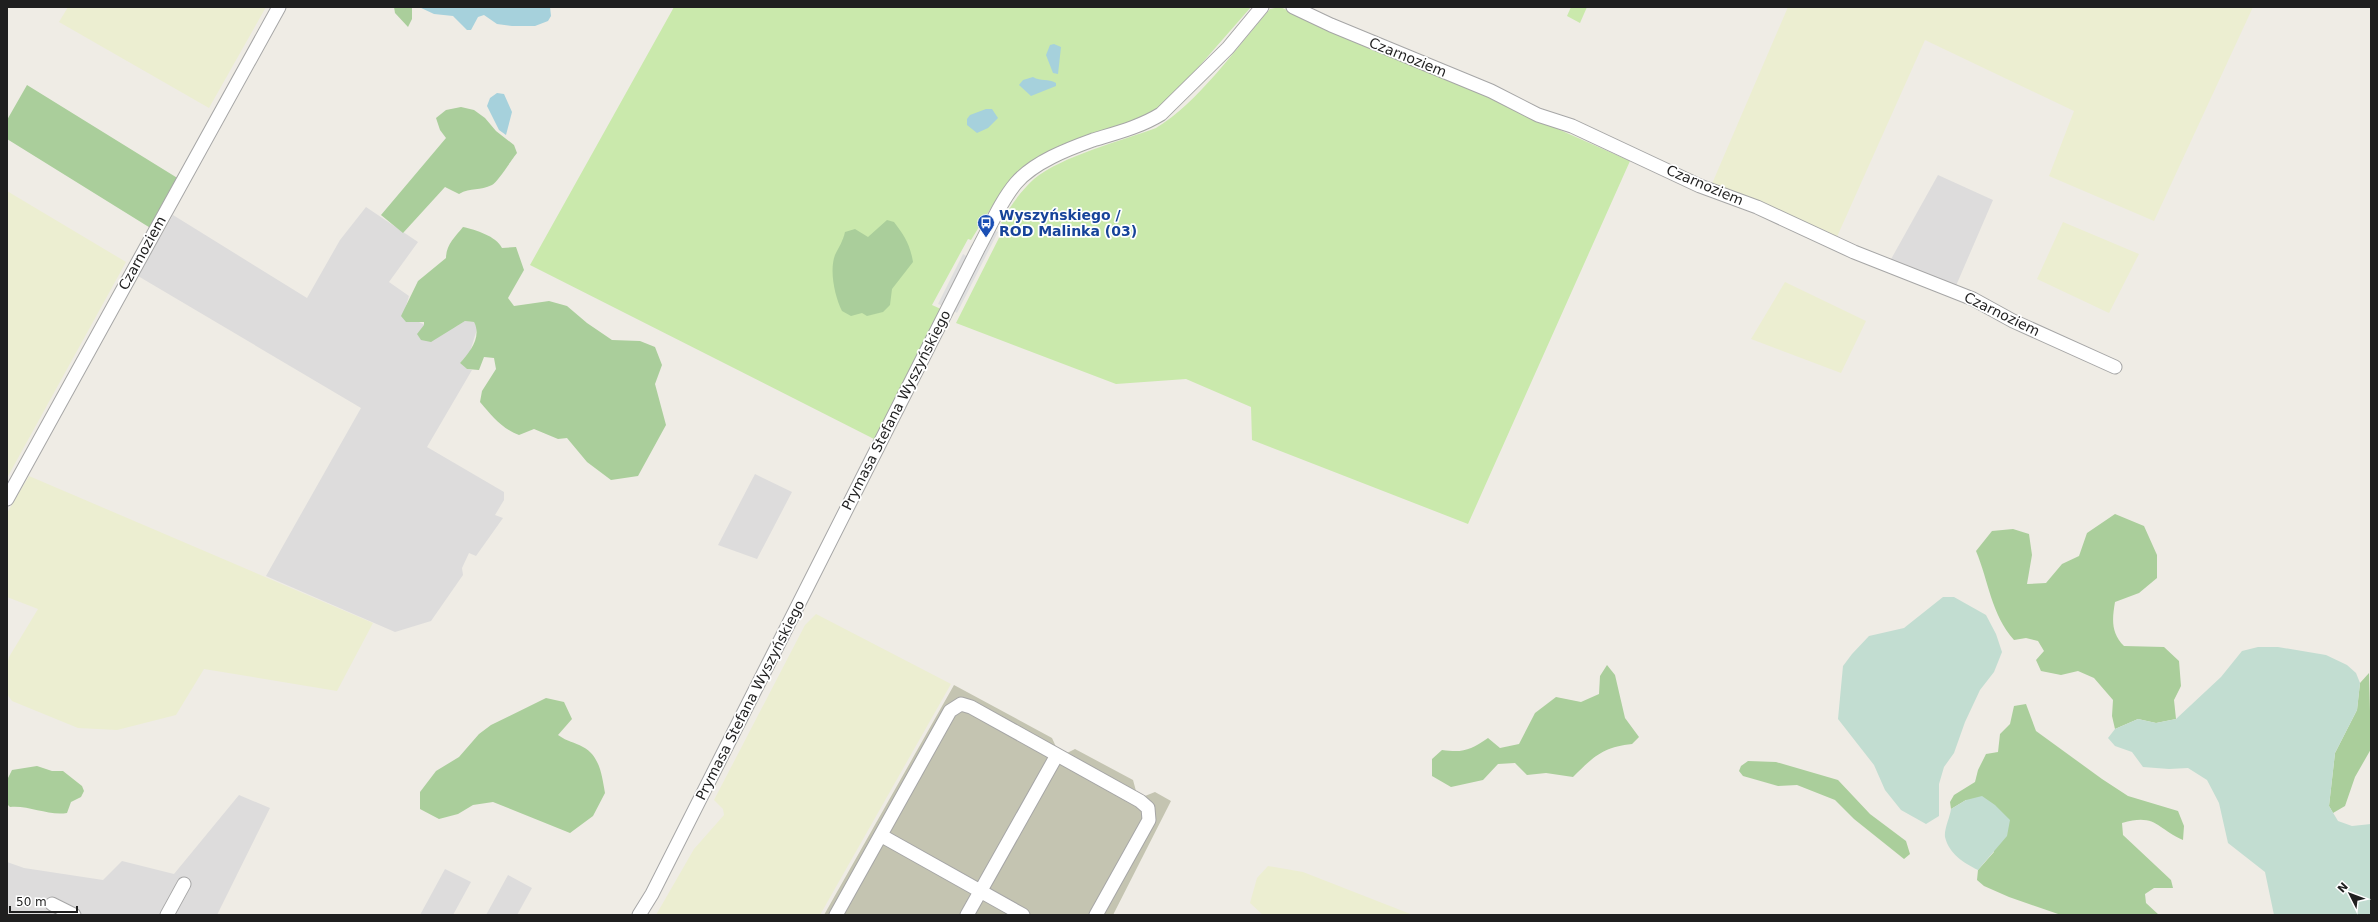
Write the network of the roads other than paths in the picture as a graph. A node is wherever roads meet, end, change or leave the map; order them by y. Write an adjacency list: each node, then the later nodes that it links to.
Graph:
1 (279, 7): 5 (street, Czarnoziem)
2 (1262, 7): 13 (street, Prymasa Stefana Wyszyńskiego)
3 (1293, 7): 4 (street, Czarnoziem)
4 (2115, 367)
5 (7, 499)
6 (1057, 755): 7 (street); 9 (street); 17 (street)
7 (882, 836): 9 (street); 14 (street)
8 (184, 884): 12 (street)
9 (980, 891): 15 (street); 16 (street)
10 (52, 904): 11 (street)
11 (74, 915)
12 (167, 915)
13 (639, 915)
14 (836, 915)
15 (967, 915)
16 (1023, 915)
17 (1096, 915)

